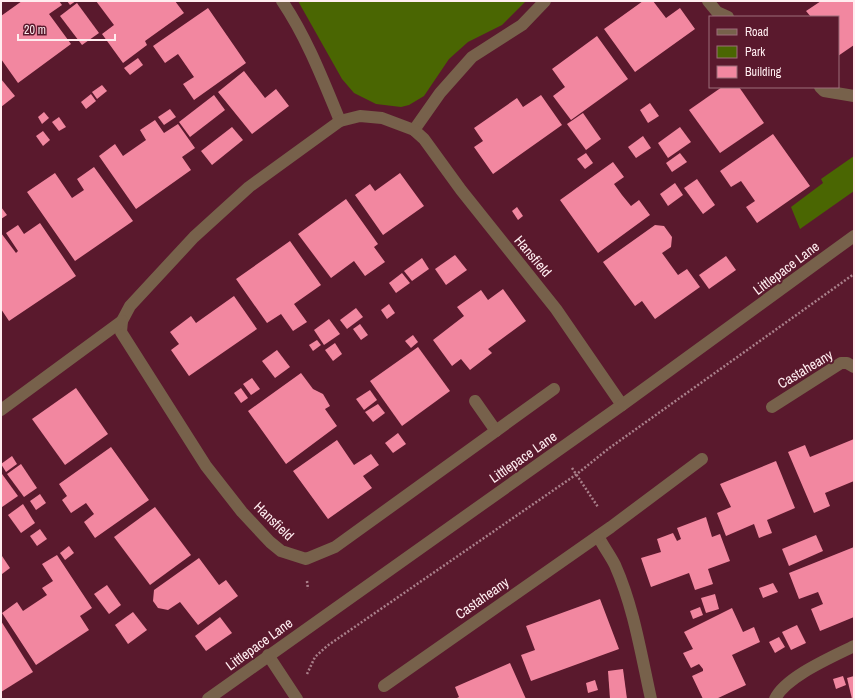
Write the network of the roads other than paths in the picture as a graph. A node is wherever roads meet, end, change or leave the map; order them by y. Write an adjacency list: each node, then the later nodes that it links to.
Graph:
1 (282, 1): 7 (street)
2 (545, 1): 8 (street)
3 (708, 1): 4 (street)
4 (726, 16)
5 (821, 88): 6 (street)
6 (854, 96)
7 (340, 121): 8 (street, Hansfield); 10 (street, Hansfield)
8 (414, 130): 14 (street, Hansfield)
9 (854, 236): 14 (street, Littlepace Lane)
10 (122, 321): 16 (street, Hansfield); 17 (street, Hansfield)
11 (854, 367): 15 (street, Castaheany)
12 (554, 389): 17 (street, Hansfield)
13 (475, 401): 17 (street)
14 (622, 405): 21 (street, Littlepace Lane)
15 (772, 407)
16 (1, 410)
17 (496, 431)
18 (702, 459): 19 (street, Castaheany)
19 (598, 536): 22 (street, Castaheany); 25 (street)
20 (854, 646): 26 (street)
21 (268, 655): 23 (street, Littlepace Lane); 24 (street)
22 (384, 686)
23 (208, 699)
24 (297, 699)
25 (651, 699)
26 (775, 699)

